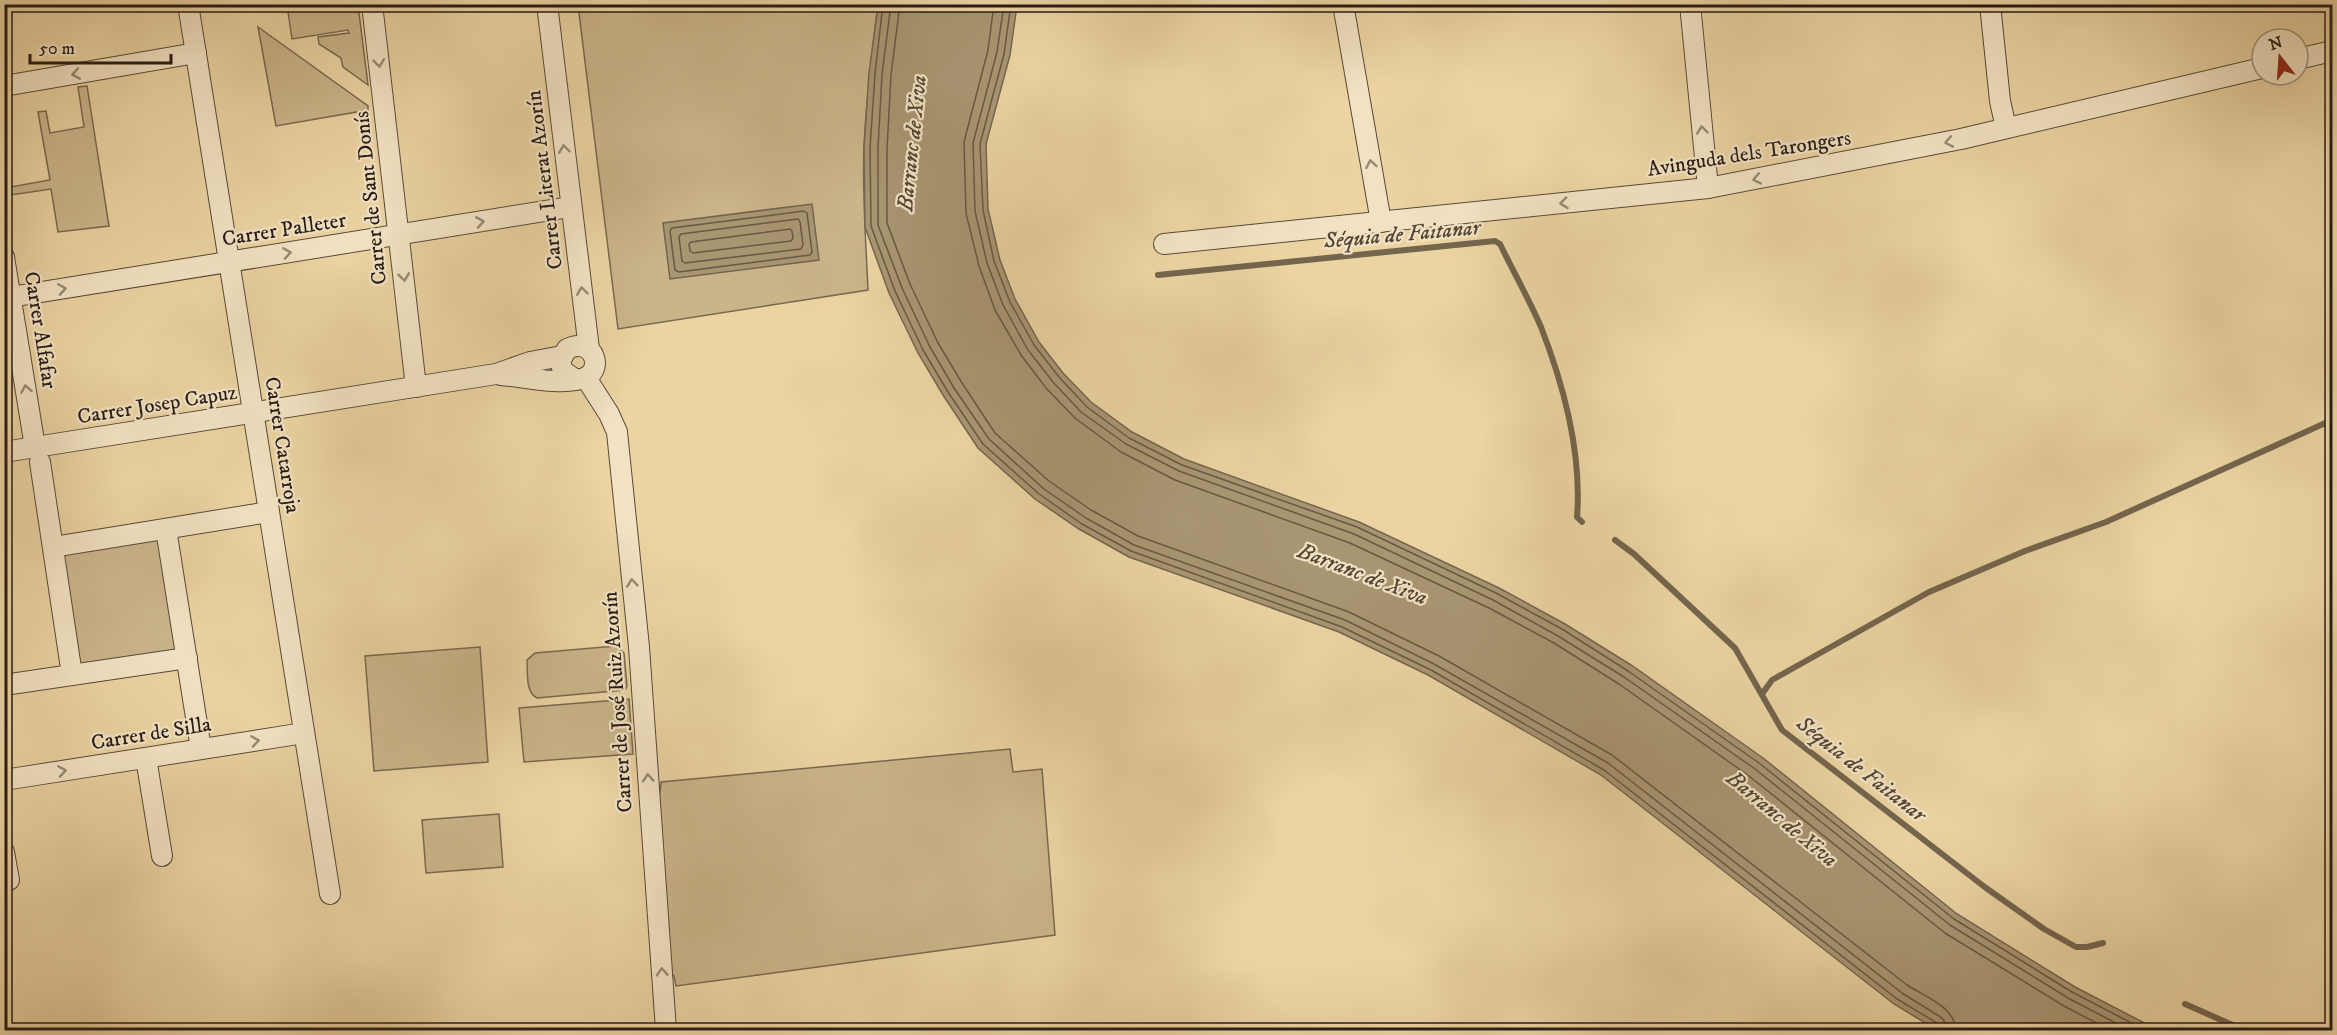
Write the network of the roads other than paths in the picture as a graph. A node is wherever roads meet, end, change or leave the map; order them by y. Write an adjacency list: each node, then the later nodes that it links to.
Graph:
1 (188, 4): 8 (street, Carrer Catarroja)
2 (372, 4): 16 (street, Carrer de Sant Donís, one-way to 16)
3 (547, 4): 14 (street, Carrer Literat Azorín, one-way to 3)
4 (1343, 4): 15 (street, one-way to 4)
5 (1690, 4): 13 (street, one-way to 5)
6 (1990, 4): 12 (street)
7 (2332, 51): 9 (street)
8 (196, 53): 11 (street, one-way to 11); 19 (street, Carrer Catarroja)
9 (2310, 56)
10 (2250, 71): 12 (street, Avinguda dels Tarongers)
11 (4, 86)
12 (2006, 128): 13 (street, Avinguda dels Tarongers, one-way to 13)
13 (1708, 188): 15 (street, Avinguda dels Tarongers, one-way to 15)
14 (570, 207): 16 (street, Carrer Palleter, one-way to 14); 21 (street, Carrer Literat Azorín, one-way to 14)
15 (1381, 222): 17 (street, Avinguda dels Tarongers)
16 (399, 235): 19 (street, Carrer Palleter, one-way to 16); 25 (street, Carrer de Sant Donís, one-way to 25)
17 (1164, 244)
18 (4, 257): 20 (street, Carrer Alfafar)
19 (229, 263): 20 (street, Carrer Palleter, one-way to 19); 26 (street, Carrer Catarroja)
20 (8, 297): 28 (street, Carrer Alfafar, one-way to 20)
21 (589, 349): 22 (street); 24 (street)
22 (562, 356): 23 (street, Carrer Josep Capuz); 24 (street)
23 (495, 374): 24 (street, Carrer Josep Capuz); 25 (street, Carrer Josep Capuz)
24 (581, 379): 43 (street, Carrer de José Ruiz Azorín, one-way to 24)
25 (416, 387): 26 (street, Carrer Josep Capuz)
26 (253, 413): 28 (street, Carrer Josep Capuz); 29 (street, Carrer Catarroja)
27 (4, 452): 28 (street, Carrer Josep Capuz)
28 (37, 454): 31 (street, Carrer Alfafar)
29 (269, 513): 30 (street); 35 (street, Carrer Catarroja)
30 (166, 529): 31 (street); 32 (street)
31 (53, 547): 33 (street, Carrer Alfafar)
32 (187, 658): 33 (street); 36 (street)
33 (72, 675): 34 (street)
34 (4, 685)
35 (304, 733): 36 (street, Carrer de Silla, one-way to 35); 42 (street, Carrer Catarroja)
36 (201, 749): 37 (street, Carrer de Silla)
37 (146, 758): 38 (street, Carrer de Silla, one-way to 37); 40 (street)
38 (4, 780)
39 (4, 852): 41 (street)
40 (162, 856)
41 (9, 880)
42 (330, 894)
43 (666, 1030)

